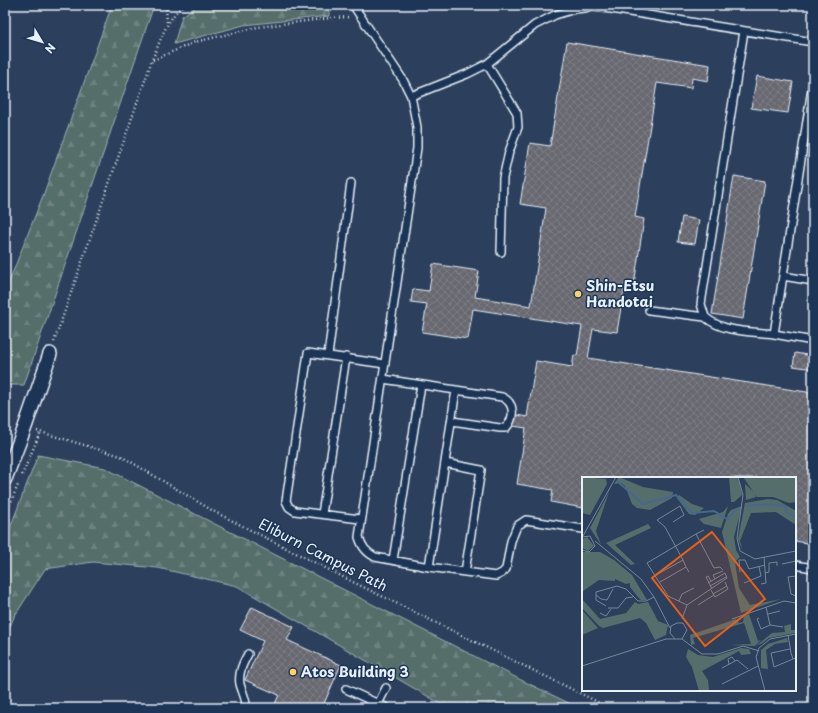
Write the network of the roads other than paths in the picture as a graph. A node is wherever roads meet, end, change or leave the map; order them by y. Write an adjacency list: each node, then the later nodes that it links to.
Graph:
1 (353, 5): 6 (lane)
2 (744, 31): 3 (lane); 4 (lane); 12 (lane)
3 (813, 42)
4 (487, 64): 6 (lane); 8 (lane)
5 (813, 82): 9 (lane)
6 (411, 96): 18 (lane)
7 (351, 183): 16 (lane)
8 (501, 252)
9 (783, 276): 10 (lane); 13 (lane)
10 (813, 281)
11 (649, 310): 12 (lane)
12 (705, 317): 13 (lane)
13 (774, 334): 14 (lane)
14 (813, 341)
15 (50, 354): 24 (street)
16 (328, 355): 17 (lane); 25 (lane)
17 (346, 357): 18 (lane); 25 (lane)
18 (385, 364): 19 (lane)
19 (383, 379): 20 (lane); 26 (lane)
20 (421, 385): 21 (lane); 28 (lane)
21 (456, 390): 22 (lane); 22 (lane)
22 (452, 421): 23 (lane)
23 (445, 463): 30 (lane); 32 (lane)
24 (5, 479)
25 (322, 514): 26 (lane)
26 (360, 519): 28 (lane)
27 (582, 529): 32 (lane)
28 (393, 560): 30 (lane)
29 (796, 565): 31 (lane)
30 (429, 566): 32 (lane)
31 (813, 568)
32 (465, 572)
33 (248, 654): 37 (lane)
34 (386, 688): 36 (lane)
35 (346, 689): 36 (lane)
36 (378, 704): 38 (lane)
37 (246, 708)
38 (387, 708)

